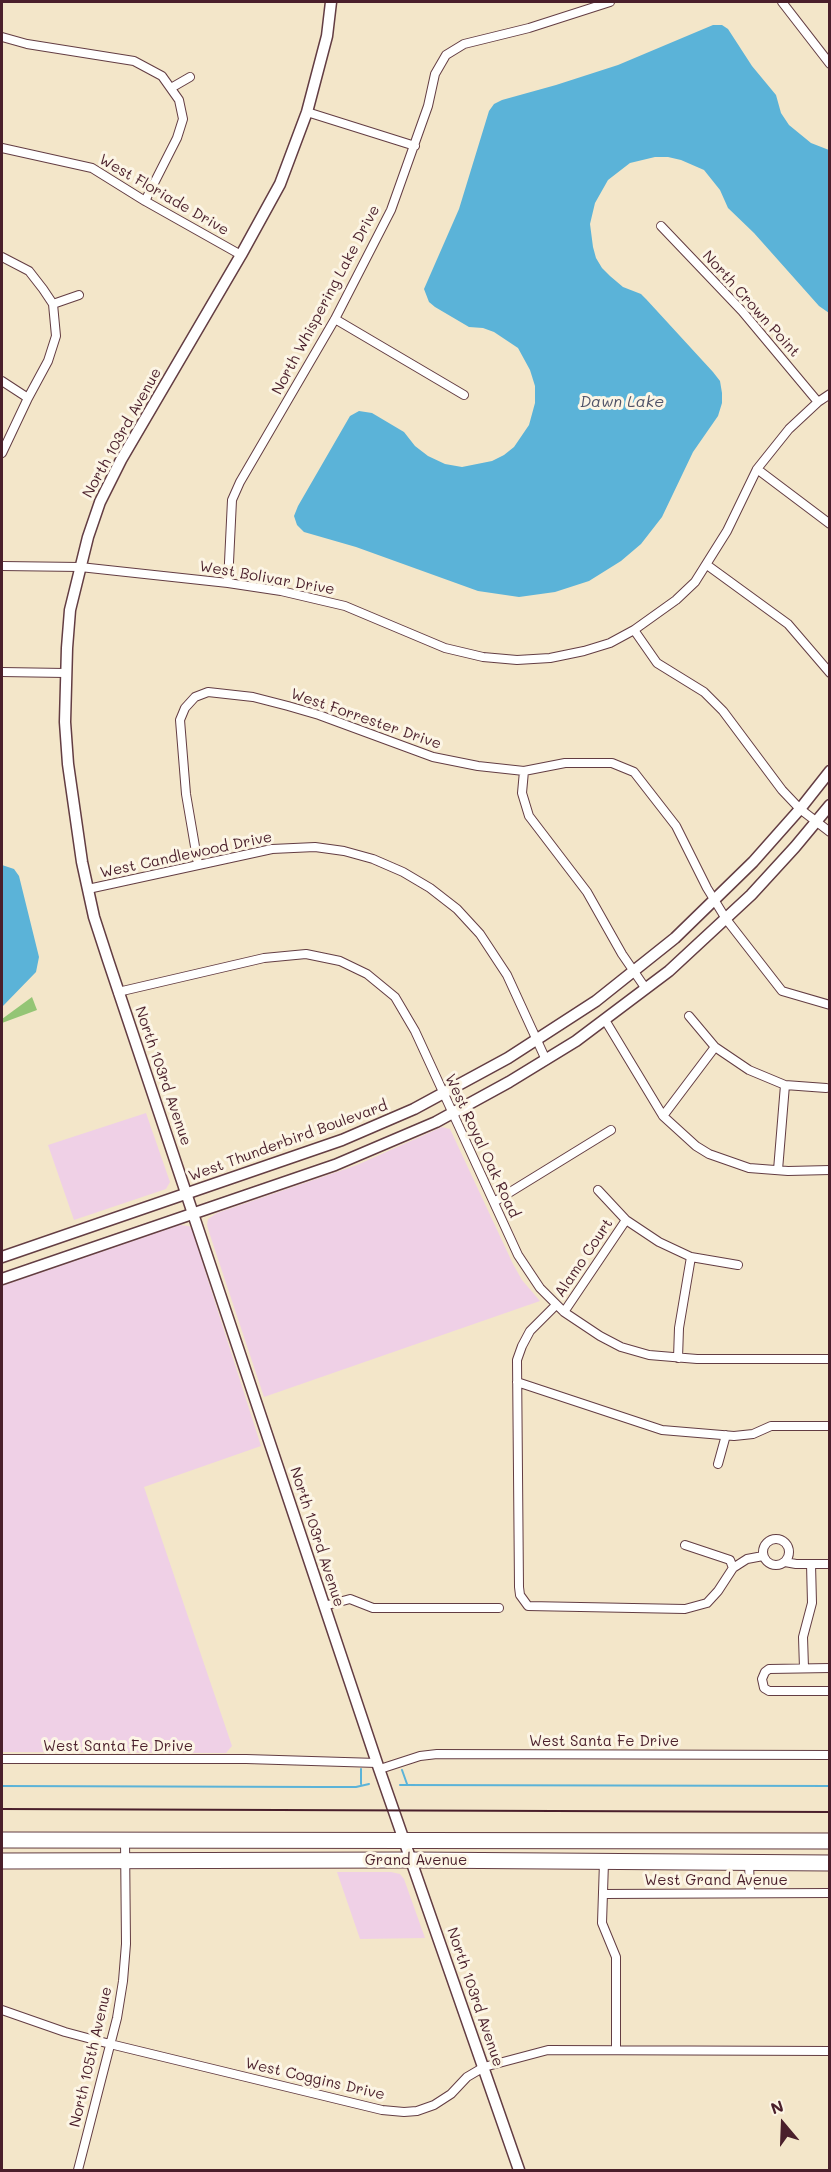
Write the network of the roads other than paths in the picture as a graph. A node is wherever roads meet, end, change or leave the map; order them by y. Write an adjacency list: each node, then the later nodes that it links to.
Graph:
1 (331, 2): 8 (street, North 103rd Avenue)
2 (610, 2): 9 (street, North Whispering Lake Drive)
3 (783, 2): 5 (street)
4 (2, 37): 7 (street)
5 (830, 64)
6 (190, 77): 7 (street)
7 (171, 88): 11 (street)
8 (307, 112): 9 (street); 13 (street, North 103rd Avenue)
9 (415, 146): 17 (street, North Whispering Lake Drive)
10 (2, 148): 11 (street, West Floriade Drive)
11 (145, 201): 13 (street, West Floriade Drive)
12 (661, 226): 22 (street, North Crown Point)
13 (241, 255): 28 (street, North 103rd Avenue)
14 (2, 257): 16 (street)
15 (79, 295): 16 (street)
16 (53, 304): 21 (street)
17 (334, 319): 20 (street); 29 (street, North Whispering Lake Drive)
18 (2, 381): 21 (street)
19 (830, 394): 22 (street, West Bolivar Drive)
20 (464, 395)
21 (28, 398): 23 (street)
22 (818, 402): 24 (street, West Bolivar Drive)
23 (2, 453)
24 (757, 469): 25 (street); 26 (street, West Bolivar Drive)
25 (830, 524)
26 (707, 565): 30 (street, West Bolivar Drive); 33 (street)
27 (2, 566): 28 (street, West Bolivar Drive)
28 (80, 567): 29 (street, West Bolivar Drive); 32 (street, North 103rd Avenue)
29 (228, 583): 30 (street, West Bolivar Drive)
30 (634, 630): 37 (street)
31 (2, 672): 32 (street)
32 (65, 673): 41 (street, North 103rd Avenue)
33 (830, 673)
34 (524, 771): 40 (street, West Forrester Drive); 42 (street, West Forrester Drive); 44 (street)
35 (830, 771): 37 (street, West Thunderbird Boulevard)
36 (830, 806): 38 (street)
37 (800, 809): 38 (street); 42 (street, West Thunderbird Boulevard)
38 (816, 822): 39 (street); 43 (street)
39 (830, 832)
40 (198, 864): 41 (street, West Candlewood Drive); 50 (street, West Candlewood Drive)
41 (88, 890): 46 (street, North 103rd Avenue)
42 (714, 901): 43 (street, West Forrester Drive); 44 (street, West Thunderbird Boulevard)
43 (726, 920): 45 (street); 47 (street, West Forrester Drive)
44 (633, 972): 45 (street); 50 (street, West Thunderbird Boulevard)
45 (646, 989): 49 (street)
46 (118, 992): 55 (street, West Royal Oak Road); 64 (street, North 103rd Avenue)
47 (830, 1005)
48 (689, 1016): 51 (street)
49 (605, 1020): 52 (street); 57 (street)
50 (537, 1040): 52 (street, West Candlewood Drive); 55 (street, West Thunderbird Boulevard)
51 (715, 1047): 53 (street); 57 (street)
52 (546, 1060): 56 (street)
53 (785, 1085): 54 (street); 61 (street)
54 (826, 1088)
55 (444, 1094): 56 (street, West Royal Oak Road); 59 (street, West Thunderbird Boulevard)
56 (453, 1113): 60 (street); 65 (street, West Royal Oak Road)
57 (663, 1116): 61 (street)
58 (611, 1130): 65 (street)
59 (362, 1132): 60 (street); 64 (street, West Thunderbird Boulevard)
60 (370, 1152): 66 (street)
61 (778, 1170): 62 (street)
62 (830, 1170)
63 (598, 1190): 67 (street)
64 (187, 1194): 66 (street, North 103rd Avenue); 68 (street, West Thunderbird Boulevard)
65 (494, 1202): 74 (street, West Royal Oak Road)
66 (194, 1214): 69 (street); 88 (street, North 103rd Avenue)
67 (626, 1220): 71 (street); 75 (street, Alamo Court)
68 (68, 1235): 69 (street); 70 (street, West Thunderbird Boulevard)
69 (74, 1255): 73 (street)
70 (2, 1257)
71 (692, 1257): 72 (street); 76 (street)
72 (738, 1264)
73 (2, 1280)
74 (556, 1305): 75 (street, West Royal Oak Road); 78 (street)
75 (564, 1312): 76 (street, West Royal Oak Road)
76 (678, 1358): 77 (street, West Royal Oak Road)
77 (830, 1359)
78 (517, 1382): 80 (street); 87 (street)
79 (830, 1426): 80 (street)
80 (726, 1435): 81 (street)
81 (718, 1464)
82 (685, 1545): 87 (street)
83 (763, 1556): 84 (street); 84 (street); 87 (street)
84 (785, 1562): 85 (street)
85 (811, 1564): 86 (street); 90 (street)
86 (830, 1564)
87 (733, 1568)
88 (324, 1606): 89 (street); 95 (street, North 103rd Avenue)
89 (498, 1608)
90 (804, 1668): 91 (street); 92 (street)
91 (830, 1668)
92 (830, 1691)
93 (830, 1755): 95 (street, West Santa Fe Drive)
94 (2, 1759): 95 (street, West Santa Fe Drive)
95 (379, 1766): 98 (street, North 103rd Avenue)
96 (2, 1840): 97 (highway, Grand Avenue)
97 (125, 1840): 98 (highway, Grand Avenue); 102 (street, North 105th Avenue)
98 (404, 1841): 99 (highway, Grand Avenue); 100 (street, North 103rd Avenue)
99 (830, 1841)
100 (411, 1860): 102 (highway, Grand Avenue); 103 (highway, Grand Avenue); 113 (street, North 103rd Avenue)
101 (2, 1861): 102 (highway, Grand Avenue)
102 (125, 1862): 110 (street, North 105th Avenue)
103 (604, 1862): 104 (highway, Grand Avenue); 108 (street)
104 (749, 1862): 105 (highway, Grand Avenue); 106 (street)
105 (830, 1863)
106 (750, 1892): 107 (street, West Grand Avenue); 108 (street, West Grand Avenue)
107 (830, 1893)
108 (603, 1894): 111 (street)
109 (2, 2010): 110 (street, West Coggins Drive)
110 (110, 2044): 113 (street, West Coggins Drive); 114 (street, North 105th Avenue)
111 (616, 2050): 112 (street, West Coggins Drive); 113 (street, West Coggins Drive)
112 (830, 2051)
113 (484, 2067): 115 (street, North 103rd Avenue)
114 (78, 2170)
115 (519, 2170)

